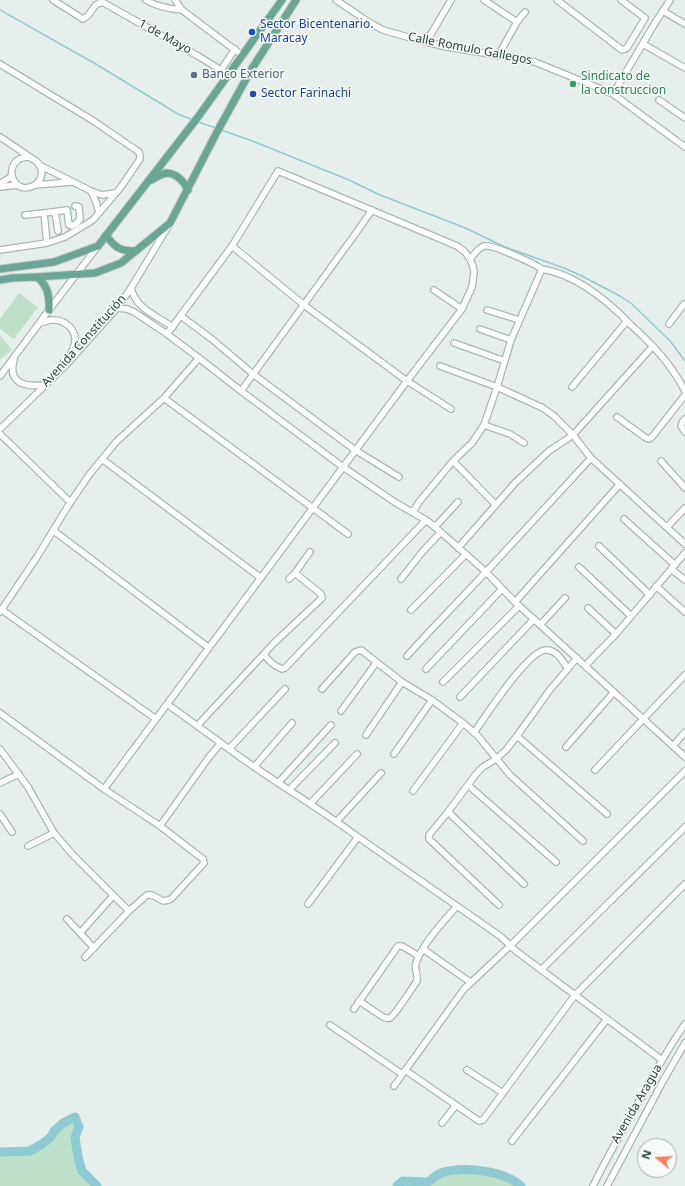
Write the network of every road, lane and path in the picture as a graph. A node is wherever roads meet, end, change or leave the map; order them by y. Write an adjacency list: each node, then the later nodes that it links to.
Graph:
1 (53, 0): 26 (street, 1 de Mayo)
2 (146, 0): 12 (street)
3 (175, 0): 12 (street)
4 (282, 0): 22 (main road)
5 (296, 0): 43 (main road)
6 (336, 0): 19 (street, Calle Romulo Gallegos)
7 (450, 0): 19 (street)
8 (484, 0): 16 (street)
9 (557, 0): 15 (street)
10 (621, 0): 15 (street)
11 (670, 0): 13 (street)
12 (182, 10): 21 (street)
13 (663, 11): 17 (street); 18 (street)
14 (525, 12): 16 (street)
15 (645, 18): 17 (street)
16 (518, 22): 23 (street)
17 (655, 23): 20 (street)
18 (685, 24)
19 (427, 41): 23 (street, Calle Romulo Gallegos)
20 (643, 44): 25 (street); 28 (street)
21 (235, 49): 22 (street); 26 (street)
22 (243, 56): 27 (main road)
23 (498, 56): 28 (street, Calle Romulo Gallegos)
24 (0, 64): 45 (street)
25 (685, 68)
26 (221, 70): 27 (street, 1 de Mayo)
27 (228, 76): 38 (main road)
28 (613, 94): 33 (street, Calle Romulo Gallegos)
29 (659, 100): 30 (street)
30 (685, 118)
31 (0, 137): 32 (street)
32 (13, 145): 34 (street); 35 (street)
33 (685, 147)
34 (30, 157): 35 (street); 36 (street)
35 (20, 158): 37 (street)
36 (40, 166): 39 (street); 42 (street)
37 (12, 176): 40 (street); 41 (street)
38 (149, 180): 43 (main road); 54 (main road)
39 (72, 182): 42 (street); 44 (street)
40 (18, 185): 41 (street); 42 (street)
41 (0, 186)
42 (35, 186)
43 (188, 190): 52 (main road)
44 (91, 191): 45 (street); 50 (street)
45 (115, 193): 50 (street)
46 (75, 206): 48 (street)
47 (372, 210): 57 (street); 60 (street); 69 (street)
48 (55, 212): 49 (street); 53 (street)
49 (44, 213): 51 (street); 55 (street)
50 (99, 213): 55 (street)
51 (25, 215)
52 (170, 223): 59 (main road); 66 (street, Avenida Constitución)
53 (58, 231)
54 (106, 235): 56 (main road); 59 (main road)
55 (47, 243): 58 (street)
56 (98, 246): 61 (main road); 63 (street)
57 (232, 246): 69 (street); 74 (street)
58 (0, 250)
59 (136, 251): 63 (main road)
60 (470, 259): 62 (street); 71 (street)
61 (0, 269)
62 (542, 269): 75 (street); 76 (street)
63 (77, 274): 64 (main road); 72 (street)
64 (36, 277): 65 (main road); 72 (main road)
65 (0, 280)
66 (131, 288): 70 (street, Avenida Constitución); 77 (street)
67 (434, 290): 71 (street)
68 (685, 304): 79 (street)
69 (304, 305): 91 (street); 93 (street)
70 (117, 308): 82 (street); 89 (street, Avenida Constitución)
71 (462, 309): 93 (street)
72 (49, 310): 78 (street)
73 (487, 310): 75 (street)
74 (181, 316): 80 (street); 91 (street)
75 (519, 320): 83 (street)
76 (627, 320): 85 (street); 96 (street)
77 (166, 322): 80 (street); 82 (street)
78 (40, 323): 86 (street); 89 (street)
79 (669, 324)
80 (173, 327): 82 (street)
81 (480, 328): 83 (street)
82 (164, 332): 87 (street)
83 (511, 340): 88 (street)
84 (454, 343): 88 (street)
85 (653, 346): 98 (street); 108 (street)
86 (16, 356): 92 (street); 94 (street)
87 (199, 358): 97 (street); 100 (street)
88 (505, 361): 95 (street)
89 (66, 365): 94 (street, Avenida Constitución)
90 (440, 366): 95 (street)
91 (254, 374): 97 (street); 110 (street)
92 (0, 376)
93 (407, 381): 101 (street); 110 (street)
94 (46, 384): 105 (street, Avenida Constitución)
95 (497, 387): 104 (street); 108 (street)
96 (572, 387)
97 (241, 391): 115 (street)
98 (685, 391)
99 (685, 395): 102 (street)
100 (164, 398): 112 (street); 122 (street)
101 (451, 409)
102 (617, 417)
103 (685, 419): 106 (street)
104 (484, 425): 109 (street); 113 (street)
105 (0, 429)
106 (685, 432)
107 (0, 434): 119 (street)
108 (573, 435): 111 (street); 121 (street)
109 (524, 443)
110 (355, 450): 115 (street); 116 (street)
111 (591, 458): 117 (street); 140 (street)
112 (102, 459): 119 (street); 142 (street)
113 (453, 461): 121 (street); 124 (street)
114 (661, 461): 118 (street)
115 (343, 467): 122 (street); 124 (street)
116 (398, 477)
117 (620, 484): 128 (street); 150 (street)
118 (685, 488)
119 (70, 502): 129 (street)
120 (458, 502): 127 (street)
121 (496, 505): 134 (street)
122 (312, 508): 131 (street); 142 (street)
123 (685, 508): 128 (street)
124 (413, 512): 126 (street)
125 (624, 519): 139 (street)
126 (426, 520): 127 (street); 160 (street)
127 (435, 527): 130 (street)
128 (666, 527): 132 (street)
129 (54, 531): 153 (street); 159 (street)
130 (440, 533): 134 (street); 144 (street)
131 (348, 534)
132 (685, 544)
133 (599, 546): 148 (street)
134 (458, 548): 137 (street)
135 (310, 552): 141 (street)
136 (685, 553): 139 (street)
137 (466, 554): 140 (street); 152 (street)
138 (580, 567): 155 (street)
139 (673, 567): 145 (street); 146 (street)
140 (486, 572): 147 (street); 161 (street)
141 (295, 573): 143 (street); 160 (street)
142 (261, 578): 159 (street)
143 (290, 579)
144 (401, 579)
145 (685, 580)
146 (656, 586): 148 (street); 154 (street)
147 (502, 589): 150 (street); 166 (street)
148 (650, 595): 155 (street)
149 (565, 598): 157 (street)
150 (517, 604): 156 (street); 169 (street)
151 (588, 608): 158 (street)
152 (411, 610)
153 (1, 611): 178 (street)
154 (685, 612)
155 (631, 616): 158 (street)
156 (534, 619): 157 (street); 173 (street)
157 (540, 625): 162 (street)
158 (616, 634): 164 (street)
159 (209, 648): 175 (street)
160 (264, 654): 183 (street)
161 (407, 656)
162 (577, 658): 164 (street); 165 (street)
163 (376, 663): 168 (street); 171 (street); 176 (street)
164 (585, 666): 172 (street)
165 (568, 669): 185 (street); 187 (street)
166 (426, 670)
167 (685, 675): 179 (street)
168 (402, 682): 174 (street); 186 (street)
169 (443, 682)
170 (285, 689): 193 (street)
171 (322, 690)
172 (614, 692): 179 (street); 191 (street)
173 (460, 697)
174 (432, 700): 181 (street); 195 (street)
175 (167, 704): 178 (street); 183 (street)
176 (341, 711)
177 (0, 713): 207 (street)
178 (156, 719): 207 (street)
179 (643, 719): 190 (street); 200 (street)
180 (292, 723): 199 (street)
181 (463, 723): 185 (street); 209 (street)
182 (331, 725): 205 (street)
183 (197, 726): 188 (street)
184 (685, 732): 190 (street)
185 (474, 733): 198 (street)
186 (366, 735)
187 (517, 736): 198 (street); 213 (street)
188 (221, 743): 193 (street); 215 (street)
189 (335, 743): 208 (street)
190 (673, 746): 197 (street)
191 (566, 747)
192 (0, 749): 196 (street)
193 (229, 749): 199 (street)
194 (357, 754): 210 (street)
195 (394, 754)
196 (2, 757): 203 (street)
197 (685, 757)
198 (496, 759): 206 (street); 220 (street)
199 (254, 766): 205 (street)
200 (595, 770)
201 (685, 771): 232 (street)
202 (381, 773): 214 (street)
203 (19, 774): 204 (street); 218 (street)
204 (0, 783)
205 (278, 783): 208 (street)
206 (468, 785): 211 (street); 222 (street)
207 (104, 789): 215 (street)
208 (289, 790): 210 (street)
209 (413, 791)
210 (310, 804): 214 (street)
211 (448, 812): 223 (street); 227 (street)
212 (0, 814): 217 (street)
213 (607, 814)
214 (337, 821): 219 (street)
215 (160, 826): 229 (street)
216 (685, 827): 237 (street)
217 (12, 832)
218 (54, 833): 221 (street); 225 (street)
219 (358, 837): 226 (street); 228 (street)
220 (583, 841)
221 (28, 846)
222 (556, 862)
223 (524, 884)
224 (685, 884): 239 (street)
225 (113, 896): 229 (street); 231 (street)
226 (308, 904)
227 (499, 905)
228 (457, 906): 232 (street); 234 (street)
229 (129, 911): 233 (street)
230 (67, 919): 231 (street)
231 (80, 932): 233 (street)
232 (510, 946): 237 (street); 238 (street)
233 (94, 948): 235 (street)
234 (423, 949): 236 (street); 238 (street)
235 (85, 956)
236 (420, 956): 240 (street); 240 (street)
237 (542, 970): 239 (street)
238 (470, 982): 248 (street)
239 (575, 995): 242 (street); 250 (street)
240 (360, 1001): 241 (street)
241 (354, 1008)
242 (607, 1019): 246 (street); 253 (street)
243 (685, 1024): 246 (street, Avenida Aragua)
244 (330, 1025): 248 (street)
245 (685, 1043): 255 (street, Avenida Aragua)
246 (662, 1060): 254 (street, Avenida Aragua)
247 (467, 1070): 250 (street)
248 (404, 1072): 249 (street); 251 (street)
249 (394, 1086)
250 (503, 1093): 251 (street)
251 (456, 1105): 252 (street)
252 (442, 1123)
253 (512, 1141)
254 (593, 1186)
255 (607, 1186)

